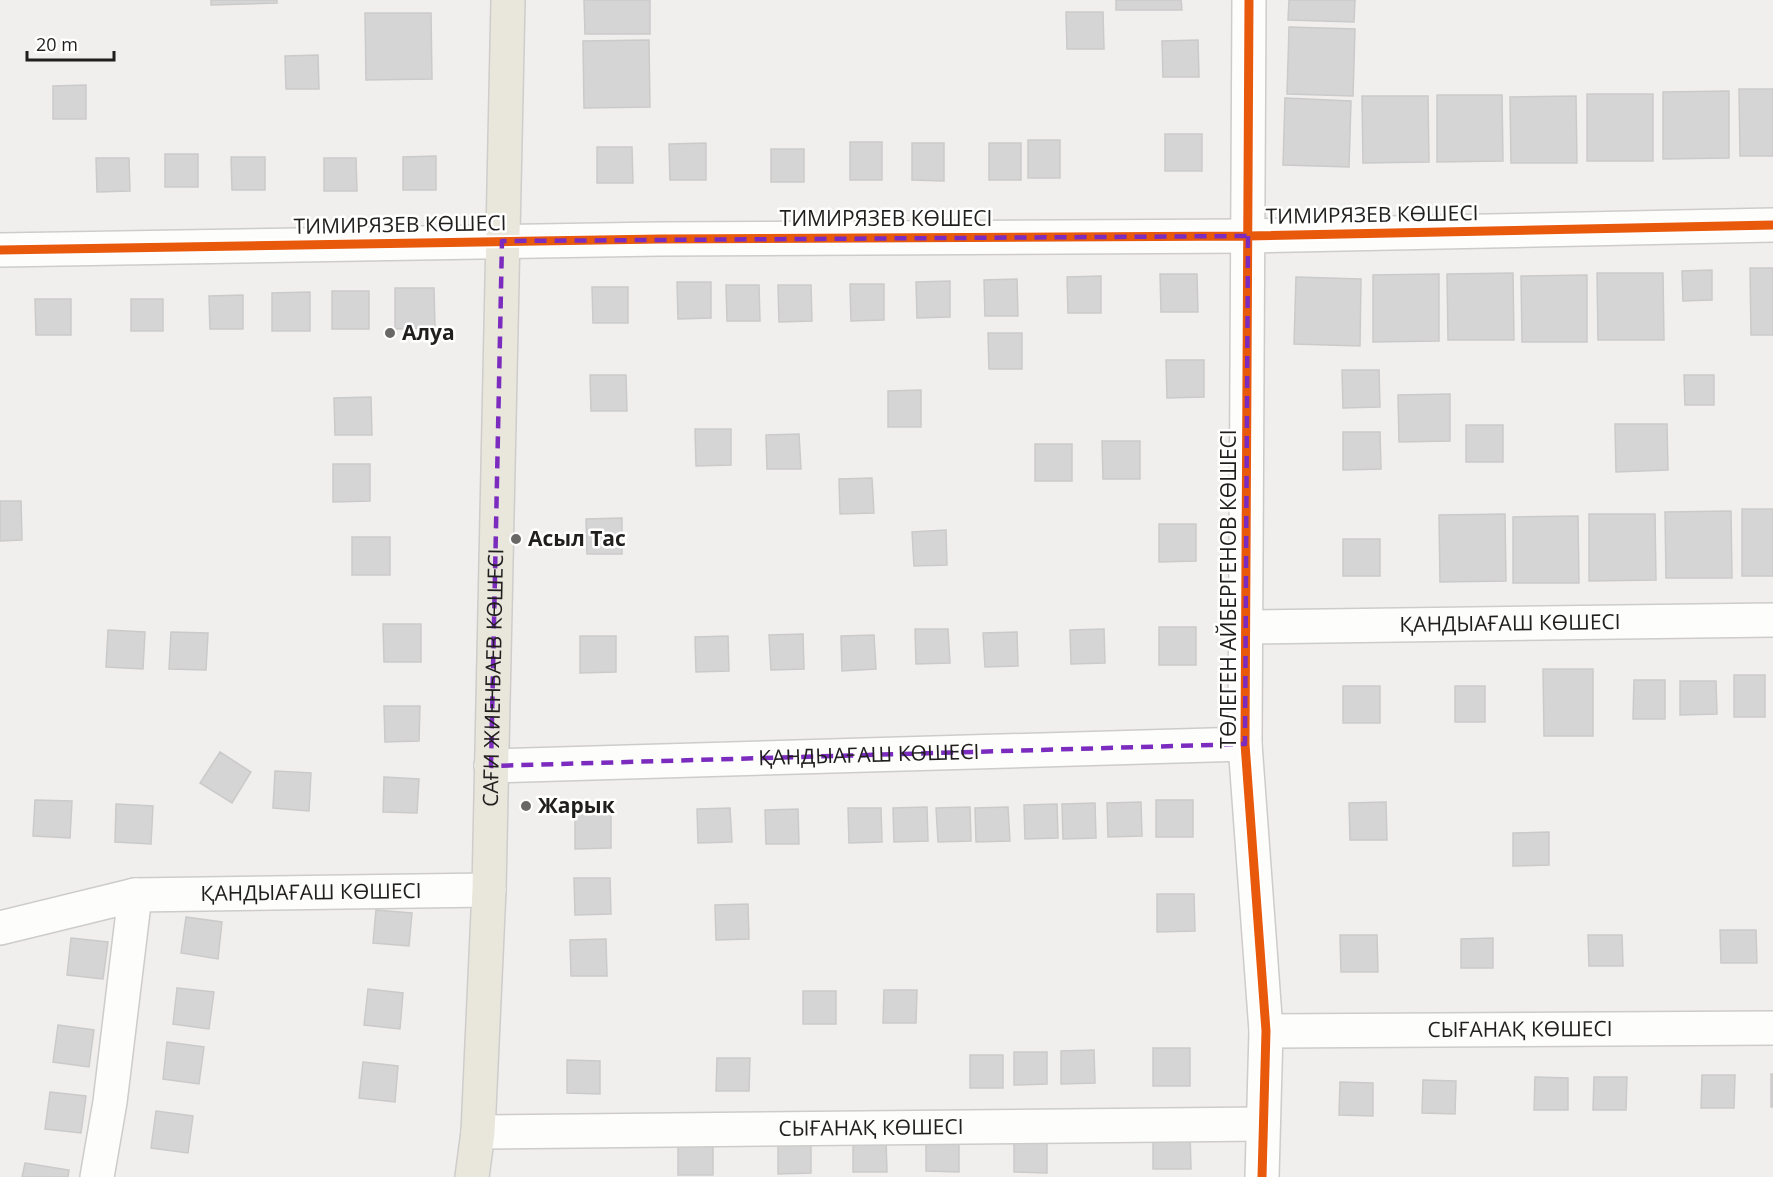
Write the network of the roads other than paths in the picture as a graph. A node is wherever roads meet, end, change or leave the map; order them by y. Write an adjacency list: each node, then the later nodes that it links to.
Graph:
1 (508, 0): 5 (main road, САҒИ ЖИЕНБАЕВ КӨШЕСІ)
2 (1249, 0): 4 (street, ТӨЛЕГЕН АЙБЕРГЕНОВ КӨШЕСІ)
3 (1773, 225): 4 (street, ТИМИРЯЗЕВ КӨШЕСІ)
4 (1248, 236): 5 (street, ТИМИРЯЗЕВ КӨШЕСІ); 8 (street, ТӨЛЕГЕН АЙБЕРГЕНОВ КӨШЕСІ)
5 (502, 241): 6 (street, ТИМИРЯЗЕВ КӨШЕСІ); 10 (main road, САҒИ ЖИЕНБАЕВ КӨШЕСІ)
6 (0, 250)
7 (1773, 620): 8 (street, ҚАНДЫАҒАШ КӨШЕСІ)
8 (1246, 627): 9 (street, ТӨЛЕГЕН АЙБЕРГЕНОВ КӨШЕСІ)
9 (1245, 744): 10 (street, ҚАНДЫАҒАШ КӨШЕСІ); 15 (street, ТӨЛЕГЕН АЙБЕРГЕНОВ КӨШЕСІ)
10 (491, 766): 11 (main road, САҒИ ЖИЕНБАЕВ КӨШЕСІ)
11 (489, 890): 12 (street, ҚАНДЫАҒАШ КӨШЕСІ); 17 (main road, САҒИ ЖИЕНБАЕВ КӨШЕСІ)
12 (135, 895): 13 (street, ҚАНДЫАҒАШ КӨШЕСІ); 18 (street)
13 (0, 928)
14 (1773, 1028): 15 (street, СЫҒАНАҚ КӨШЕСІ)
15 (1266, 1031): 16 (street, ТӨЛЕГЕН АЙБЕРГЕНОВ КӨШЕСІ)
16 (1263, 1124): 17 (street, СЫҒАНАҚ КӨШЕСІ); 20 (street, ТӨЛЕГЕН АЙБЕРГЕНОВ КӨШЕСІ)
17 (478, 1132): 19 (main road, САҒИ ЖИЕНБАЕВ КӨШЕСІ)
18 (97, 1177)
19 (472, 1177)
20 (1262, 1177)

